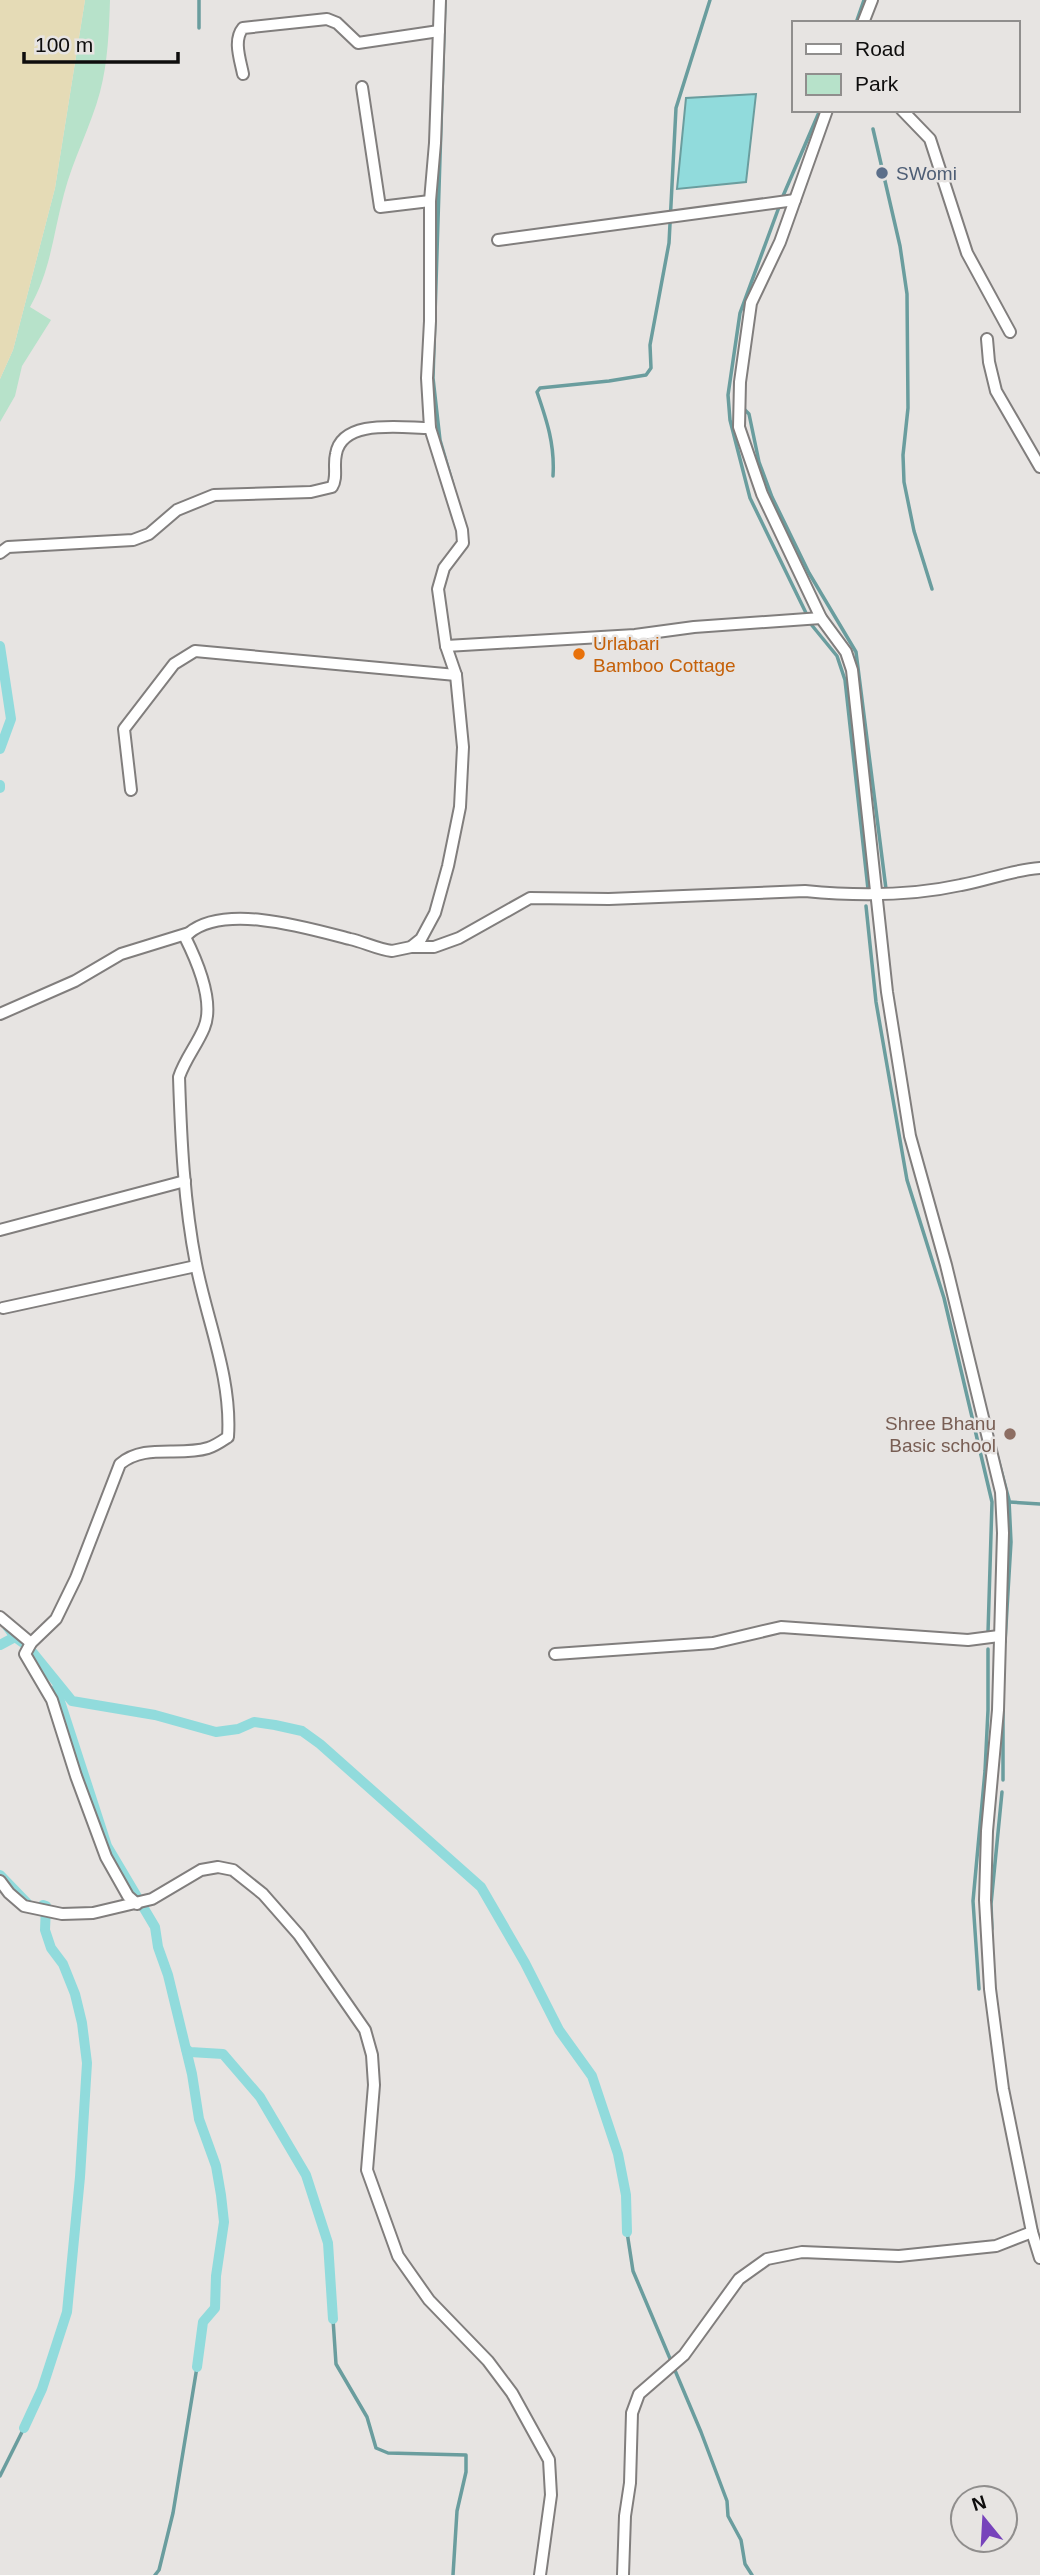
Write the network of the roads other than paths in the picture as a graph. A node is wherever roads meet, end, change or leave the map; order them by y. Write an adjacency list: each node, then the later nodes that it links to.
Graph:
1 (440, 0): 4 (street)
2 (872, 0): 3 (street)
3 (864, 21)
4 (439, 31): 5 (street); 10 (street)
5 (243, 74)
6 (362, 87): 10 (street)
7 (826, 112): 9 (street)
8 (904, 112): 12 (street)
9 (795, 200): 11 (street); 17 (street)
10 (430, 201): 14 (street)
11 (498, 240)
12 (1010, 332)
13 (987, 339): 15 (street)
14 (430, 428): 16 (street); 18 (street)
15 (1040, 467)
16 (0, 553)
17 (821, 618): 18 (street); 22 (street)
18 (446, 646): 19 (street)
19 (456, 675): 20 (street); 24 (street)
20 (131, 790)
21 (1040, 868): 22 (street)
22 (875, 893): 24 (street); 31 (street)
23 (189, 933): 24 (street); 25 (street); 26 (street)
24 (411, 947)
25 (0, 1014)
26 (185, 1181): 27 (street); 28 (street)
27 (0, 1230)
28 (196, 1266): 29 (street); 32 (street)
29 (3, 1308)
30 (0, 1617): 32 (street)
31 (999, 1636): 33 (street); 36 (street)
32 (31, 1643): 35 (street)
33 (555, 1654)
34 (0, 1881): 35 (street)
35 (133, 1900): 38 (street)
36 (1032, 2232): 37 (street); 39 (street)
37 (1040, 2258)
38 (540, 2575)
39 (623, 2575)

